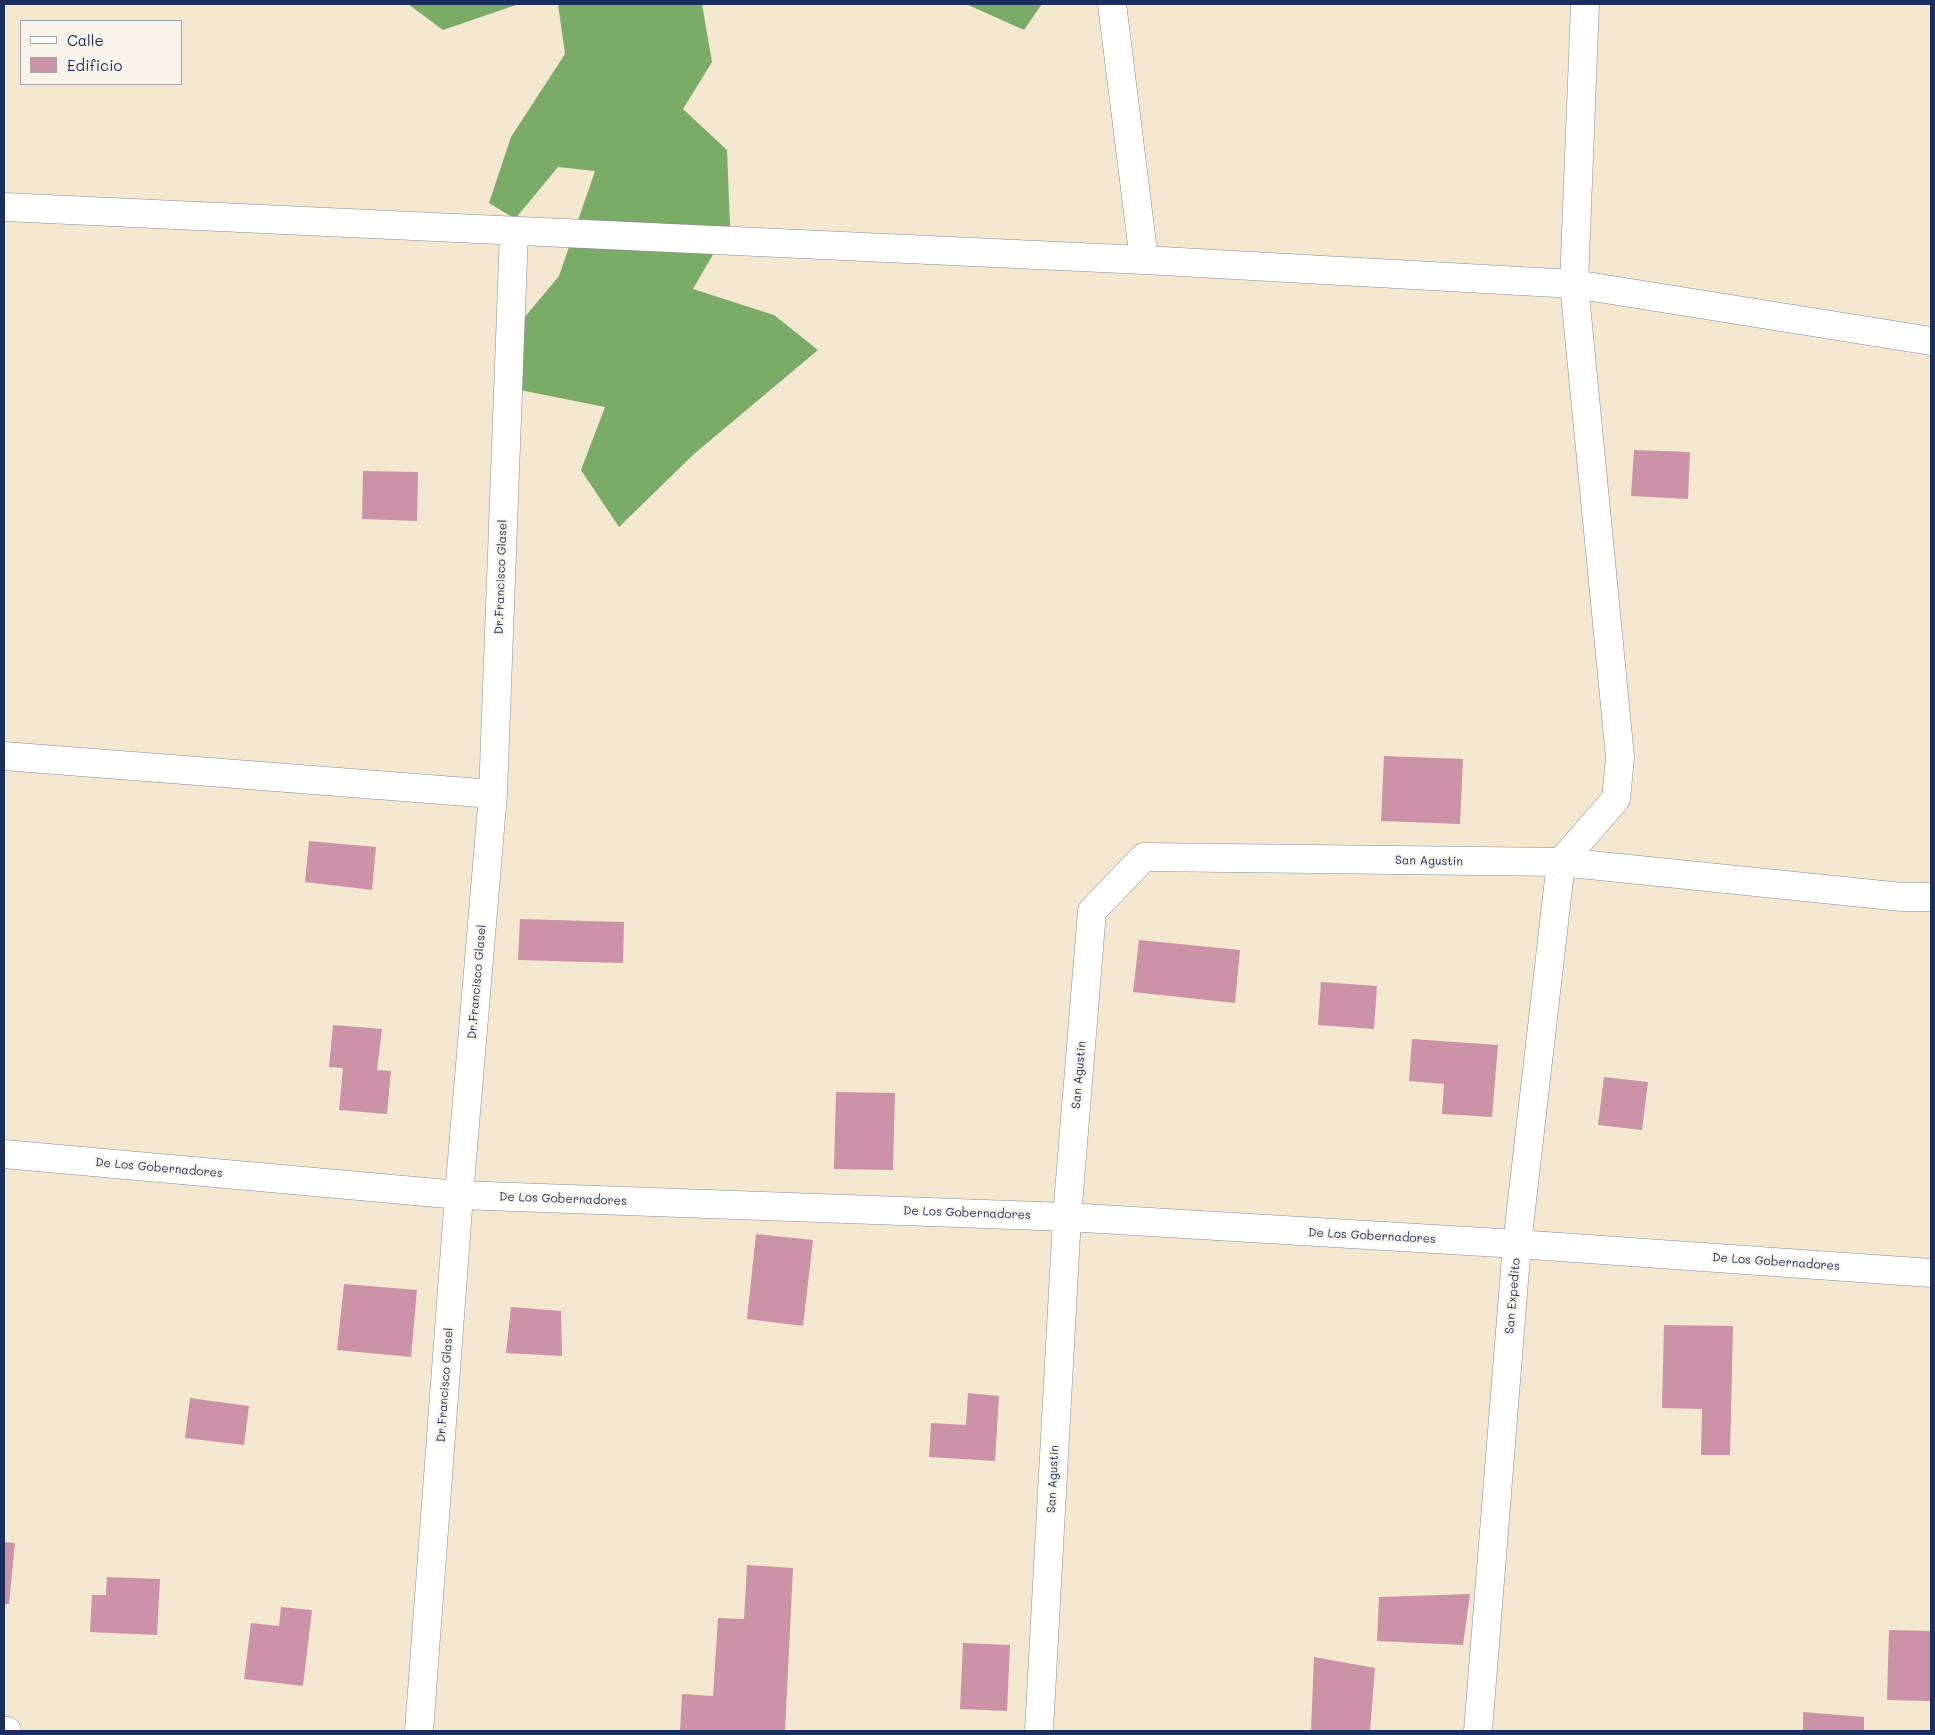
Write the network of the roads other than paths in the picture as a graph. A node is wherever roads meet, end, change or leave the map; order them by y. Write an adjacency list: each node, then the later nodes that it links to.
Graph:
1 (1112, 4): 5 (street)
2 (1586, 4): 6 (street)
3 (4, 207): 4 (street)
4 (514, 231): 5 (street); 9 (street, Dr.Francisco Glasel)
5 (1144, 260): 6 (street)
6 (1574, 284): 7 (street); 10 (street)
7 (1931, 340)
8 (4, 756): 9 (street)
9 (493, 794): 13 (street, Dr.Francisco Glasel)
10 (1561, 862): 11 (street, San Agustin); 14 (street, San Agustin); 15 (street, San Expedito)
11 (1931, 897)
12 (4, 1154): 13 (street, De Los Gobernadores)
13 (459, 1195): 14 (street, De Los Gobernadores); 17 (street, Dr.Francisco Glasel)
14 (1067, 1217): 15 (street, De Los Gobernadores); 18 (street, San Agustin)
15 (1517, 1244): 16 (street, De Los Gobernadores); 19 (street, San Expedito)
16 (1931, 1273)
17 (419, 1731)
18 (1038, 1731)
19 (1478, 1731)

